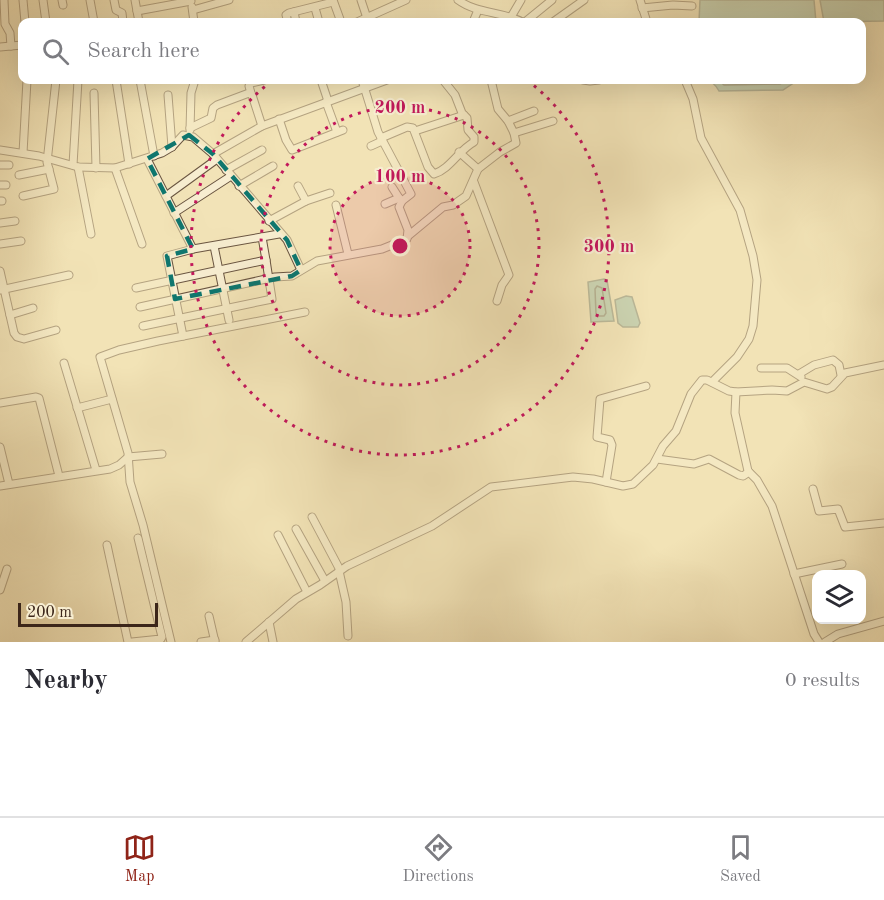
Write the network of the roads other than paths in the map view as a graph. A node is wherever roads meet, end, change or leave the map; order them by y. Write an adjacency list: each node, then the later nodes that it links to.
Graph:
1 (4, 0): 40 (street)
2 (23, 0): 24 (street)
3 (43, 0): 25 (street)
4 (90, 0): 26 (street)
5 (114, 0): 27 (street)
6 (135, 0): 21 (street)
7 (191, 0): 19 (street); 21 (street)
8 (229, 0): 19 (street)
9 (361, 0): 34 (street)
10 (406, 0): 34 (street)
11 (459, 0): 20 (street)
12 (520, 0): 23 (street)
13 (552, 0): 36 (street)
14 (584, 0): 37 (street)
15 (333, 1): 18 (street); 33 (street)
16 (641, 4): 17 (street)
17 (692, 6)
18 (315, 8): 22 (street); 32 (street)
19 (193, 10): 29 (street)
20 (478, 10): 23 (street); 35 (street)
21 (137, 11): 28 (street)
22 (294, 12): 30 (street); 31 (street)
23 (511, 17)
24 (25, 18)
25 (45, 18)
26 (93, 18)
27 (123, 18)
28 (138, 18)
29 (194, 18)
30 (287, 18)
31 (295, 18)
32 (318, 18)
33 (339, 18)
34 (367, 18)
35 (475, 18)
36 (529, 18)
37 (559, 18)
38 (18, 45): 40 (street)
39 (0, 46): 40 (street)
40 (11, 46)
41 (27, 84): 74 (street)
42 (56, 84): 76 (street)
43 (78, 84): 81 (street)
44 (117, 84): 78 (street)
45 (141, 84): 77 (street)
46 (194, 84): 65 (street)
47 (250, 84): 56 (street)
48 (322, 84): 58 (street)
49 (363, 84): 54 (street)
50 (377, 84): 54 (street)
51 (446, 84): 60 (street)
52 (492, 84): 62 (street)
53 (687, 84): 141 (street)
54 (365, 89): 58 (street); 68 (street)
55 (94, 93): 83 (street)
56 (250, 93): 64 (street); 65 (street)
57 (168, 95): 70 (street)
58 (327, 102): 61 (street); 61 (street)
59 (534, 111): 62 (street)
60 (464, 115): 66 (street); 73 (street)
61 (279, 119): 64 (street)
62 (508, 121): 67 (street)
63 (554, 121): 67 (street)
64 (262, 126): 75 (street)
65 (189, 131): 70 (street); 75 (street)
66 (415, 131): 68 (street); 73 (street)
67 (514, 133): 86 (street)
68 (381, 139): 69 (street); 96 (street)
69 (370, 146)
70 (172, 147): 77 (street)
71 (0, 150): 74 (street)
72 (262, 150): 87 (street)
73 (459, 152): 86 (street)
74 (24, 153): 76 (street)
75 (215, 157): 87 (street); 95 (street)
76 (48, 158): 81 (street); 85 (street)
77 (151, 158): 78 (street); 95 (street)
78 (129, 164): 84 (street)
79 (0, 165): 80 (street)
80 (9, 165)
81 (75, 166): 83 (street); 104 (street)
82 (273, 166): 90 (street)
83 (96, 168): 84 (street)
84 (115, 168): 110 (street)
85 (49, 169): 88 (street); 94 (street)
86 (478, 169): 89 (street)
87 (229, 173): 90 (street); 100 (street)
88 (19, 175)
89 (474, 182): 106 (street); 125 (street)
90 (239, 186): 102 (street)
91 (298, 186): 97 (street)
92 (392, 187): 96 (street)
93 (330, 193): 97 (street)
94 (23, 196)
95 (166, 196): 100 (street)
96 (400, 200): 98 (street); 106 (street)
97 (306, 201): 102 (street)
98 (385, 204)
99 (336, 206): 113 (street)
100 (174, 213): 112 (street)
101 (15, 221): 103 (street)
102 (269, 221): 105 (street)
103 (0, 224)
104 (91, 234)
105 (279, 234): 107 (street); 116 (street)
106 (408, 236): 113 (street)
107 (262, 237): 111 (street); 114 (street)
108 (21, 241): 109 (street)
109 (0, 244)
110 (142, 244)
111 (213, 246): 112 (street); 115 (street)
112 (193, 249): 120 (street)
113 (348, 254): 116 (street)
114 (266, 260): 115 (street); 119 (street)
115 (218, 270): 120 (street); 123 (street)
116 (301, 270): 119 (street)
117 (0, 271): 122 (street)
118 (69, 275): 122 (street)
119 (269, 279): 123 (street); 128 (street)
120 (172, 280): 121 (street); 124 (street)
121 (136, 288)
122 (2, 289): 130 (street)
123 (222, 289): 124 (street); 128 (street)
124 (175, 299): 126 (street); 131 (street)
125 (497, 301)
126 (140, 307)
127 (33, 308): 130 (street)
128 (226, 308): 131 (street); 132 (street)
129 (305, 312): 135 (street)
130 (10, 315): 134 (street)
131 (179, 318): 133 (street); 135 (street)
132 (229, 320)
133 (143, 326)
134 (56, 330)
135 (183, 336): 145 (street)
136 (64, 363): 147 (street)
137 (884, 365): 140 (street)
138 (761, 368): 139 (street)
139 (799, 374): 140 (street); 142 (street)
140 (841, 375): 142 (street)
141 (712, 382): 144 (street); 151 (street)
142 (802, 382): 144 (street)
143 (646, 386): 155 (street)
144 (736, 392): 153 (street)
145 (112, 399): 147 (street); 150 (street)
146 (0, 403): 154 (street)
147 (74, 407): 152 (street)
148 (0, 447): 156 (street)
149 (162, 454): 150 (street)
150 (128, 457): 152 (street); 180 (street)
151 (657, 459): 153 (street); 155 (street)
152 (96, 470): 154 (street)
153 (749, 472): 168 (street)
154 (59, 476): 156 (street)
155 (606, 482): 167 (street)
156 (9, 484): 157 (street)
157 (0, 486)
158 (813, 489): 160 (street)
159 (312, 517): 167 (street)
160 (884, 523)
161 (296, 529): 169 (street)
162 (278, 535): 171 (street)
163 (138, 538): 176 (street)
164 (107, 545): 178 (street)
165 (842, 564): 168 (street)
166 (7, 569): 170 (street)
167 (340, 573): 169 (street); 175 (street)
168 (794, 574): 184 (street)
169 (325, 581): 171 (street)
170 (0, 590)
171 (307, 592): 174 (street)
172 (209, 616): 177 (street)
173 (884, 621): 185 (street)
174 (269, 622): 182 (street); 183 (street)
175 (348, 636)
176 (162, 640): 179 (street)
177 (215, 641): 181 (street)
178 (128, 642)
179 (132, 642)
180 (171, 642)
181 (201, 642)
182 (246, 642)
183 (273, 642)
184 (819, 642)
185 (825, 642)

